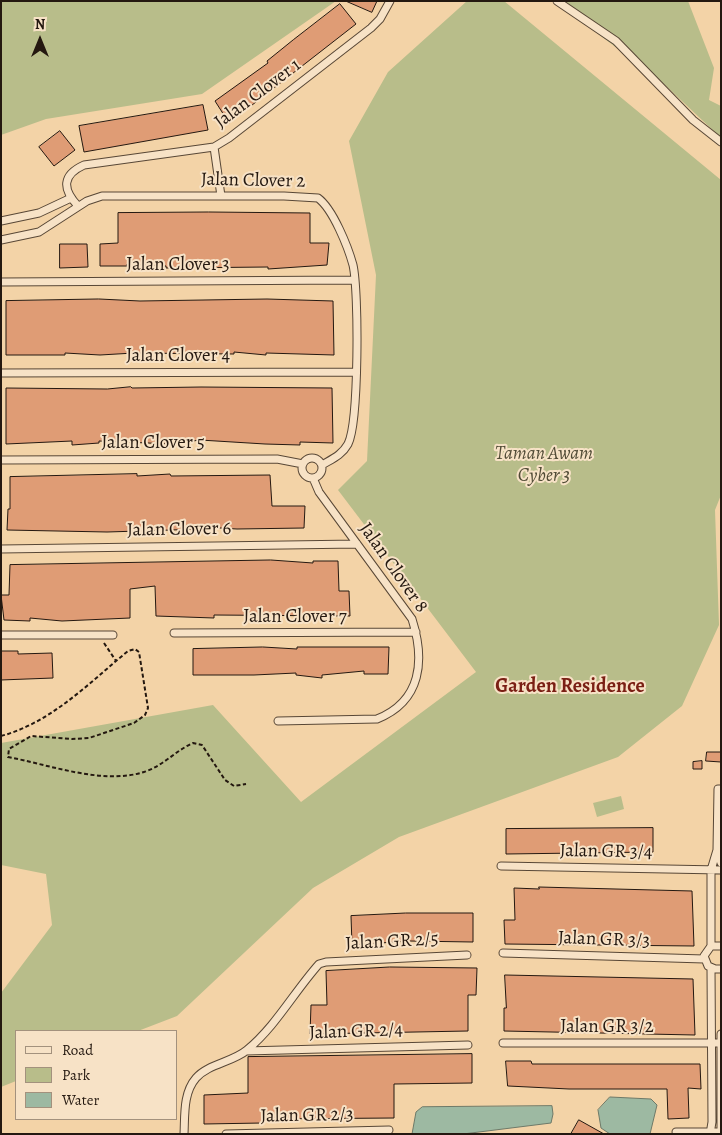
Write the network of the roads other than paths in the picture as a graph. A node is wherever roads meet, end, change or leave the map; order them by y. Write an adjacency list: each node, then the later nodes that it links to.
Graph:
1 (390, 1): 4 (street, Jalan Clover 1)
2 (557, 1): 3 (street)
3 (721, 142)
4 (214, 147): 5 (street); 6 (street, Jalan Clover 1)
5 (220, 196): 7 (street, Jalan Clover 2); 10 (street, Jalan Clover 2)
6 (70, 198): 7 (street); 8 (street)
7 (78, 206): 9 (street, Jalan Clover 2)
8 (1, 221)
9 (1, 240)
10 (355, 280): 11 (street, Jalan Clover 3); 12 (street, Jalan Clover 2)
11 (1, 282)
12 (355, 372): 13 (street, Jalan Clover 4); 16 (street, Jalan Clover 2)
13 (1, 373)
14 (1, 460): 15 (street, Jalan Clover 5)
15 (303, 464): 16 (street); 17 (street)
16 (322, 465): 17 (street)
17 (313, 478): 18 (street, Jalan Clover 8)
18 (357, 544): 19 (street, Jalan Clover 6); 20 (street, Jalan Clover 8)
19 (1, 549)
20 (416, 632): 21 (street, Jalan Clover 7); 24 (street, Jalan Clover 8)
21 (174, 633)
22 (1, 635): 23 (street)
23 (113, 635)
24 (278, 721)
25 (720, 789): 26 (street)
26 (717, 850): 27 (street); 29 (street)
27 (721, 863)
28 (501, 866): 29 (street, Jalan GR 3/4)
29 (711, 870): 30 (street, Jalan GR 3/4); 31 (street)
30 (721, 870)
31 (711, 946): 32 (street); 35 (street)
32 (721, 946)
33 (502, 953): 35 (street, Jalan GR 3/3)
34 (467, 955): 43 (street, Jalan GR 2/5)
35 (704, 958): 36 (street)
36 (712, 968): 37 (street); 40 (street)
37 (721, 969)
38 (721, 1034): 41 (street)
39 (503, 1043): 40 (street, Jalan GR 3/2)
40 (711, 1043): 41 (street, Jalan GR 3/2); 47 (street)
41 (721, 1043): 45 (street)
42 (468, 1045): 43 (street, Jalan GR 2/4)
43 (246, 1051): 48 (street)
44 (389, 1130): 49 (street, Jalan GR 2/3)
45 (721, 1130): 47 (street)
46 (676, 1132): 47 (street)
47 (710, 1133)
48 (184, 1134)
49 (226, 1134)

